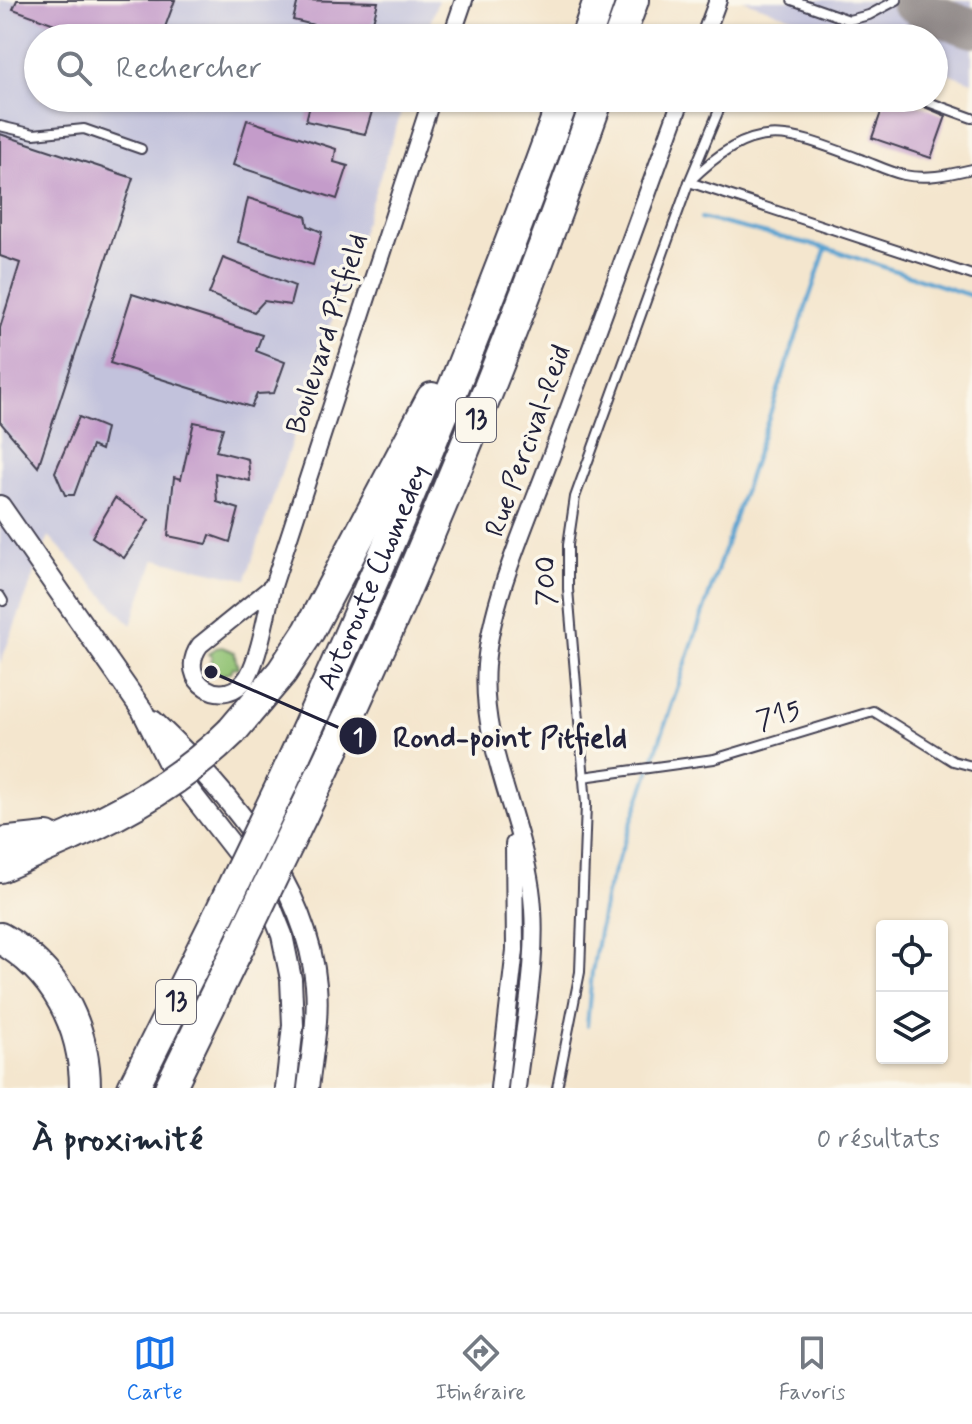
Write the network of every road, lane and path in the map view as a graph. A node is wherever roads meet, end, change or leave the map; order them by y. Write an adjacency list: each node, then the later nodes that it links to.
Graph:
1 (464, 0): 7 (street)
2 (599, 0): 8 (highway)
3 (633, 0): 9 (highway)
4 (718, 0): 10 (street)
5 (897, 0): 6 (lane)
6 (797, 1)
7 (456, 24)
8 (591, 24)
9 (624, 24)
10 (709, 24)
11 (948, 109): 17 (lane)
12 (427, 112): 25 (street, Boulevard Pitfield)
13 (559, 112): 22 (highway, Autoroute Chomedey / 13)
14 (593, 112): 34 (highway, Autoroute Chomedey / 13, bridge)
15 (677, 112): 29 (street, Rue Percival-Reid)
16 (718, 112): 21 (lane, 700)
17 (972, 118)
18 (0, 126): 19 (lane)
19 (141, 149)
20 (972, 169): 21 (lane)
21 (689, 182): 23 (lane); 28 (lane, 700)
22 (499, 273): 30 (highway, bridge); 36 (highway, Autoroute Chomedey / 13, bridge)
23 (972, 275)
24 (0, 506): 26 (street)
25 (273, 586): 25 (street, Boulevard Pitfield)
26 (142, 710): 39 (street); 40 (street)
27 (972, 766): 28 (lane, 715)
28 (583, 777): 43 (lane, 700)
29 (511, 811): 41 (street, Rue Percival-Reid); 42 (street, Rue Percival-Reid)
30 (73, 835): 31 (highway); 32 (highway)
31 (0, 843)
32 (0, 867)
33 (0, 938): 35 (highway)
34 (219, 987): 37 (highway, Autoroute Chomedey / 13); 38 (highway)
35 (85, 1088)
36 (133, 1088)
37 (170, 1088)
38 (185, 1088)
39 (286, 1088)
40 (308, 1088)
41 (499, 1088)
42 (517, 1088)
43 (557, 1088)

